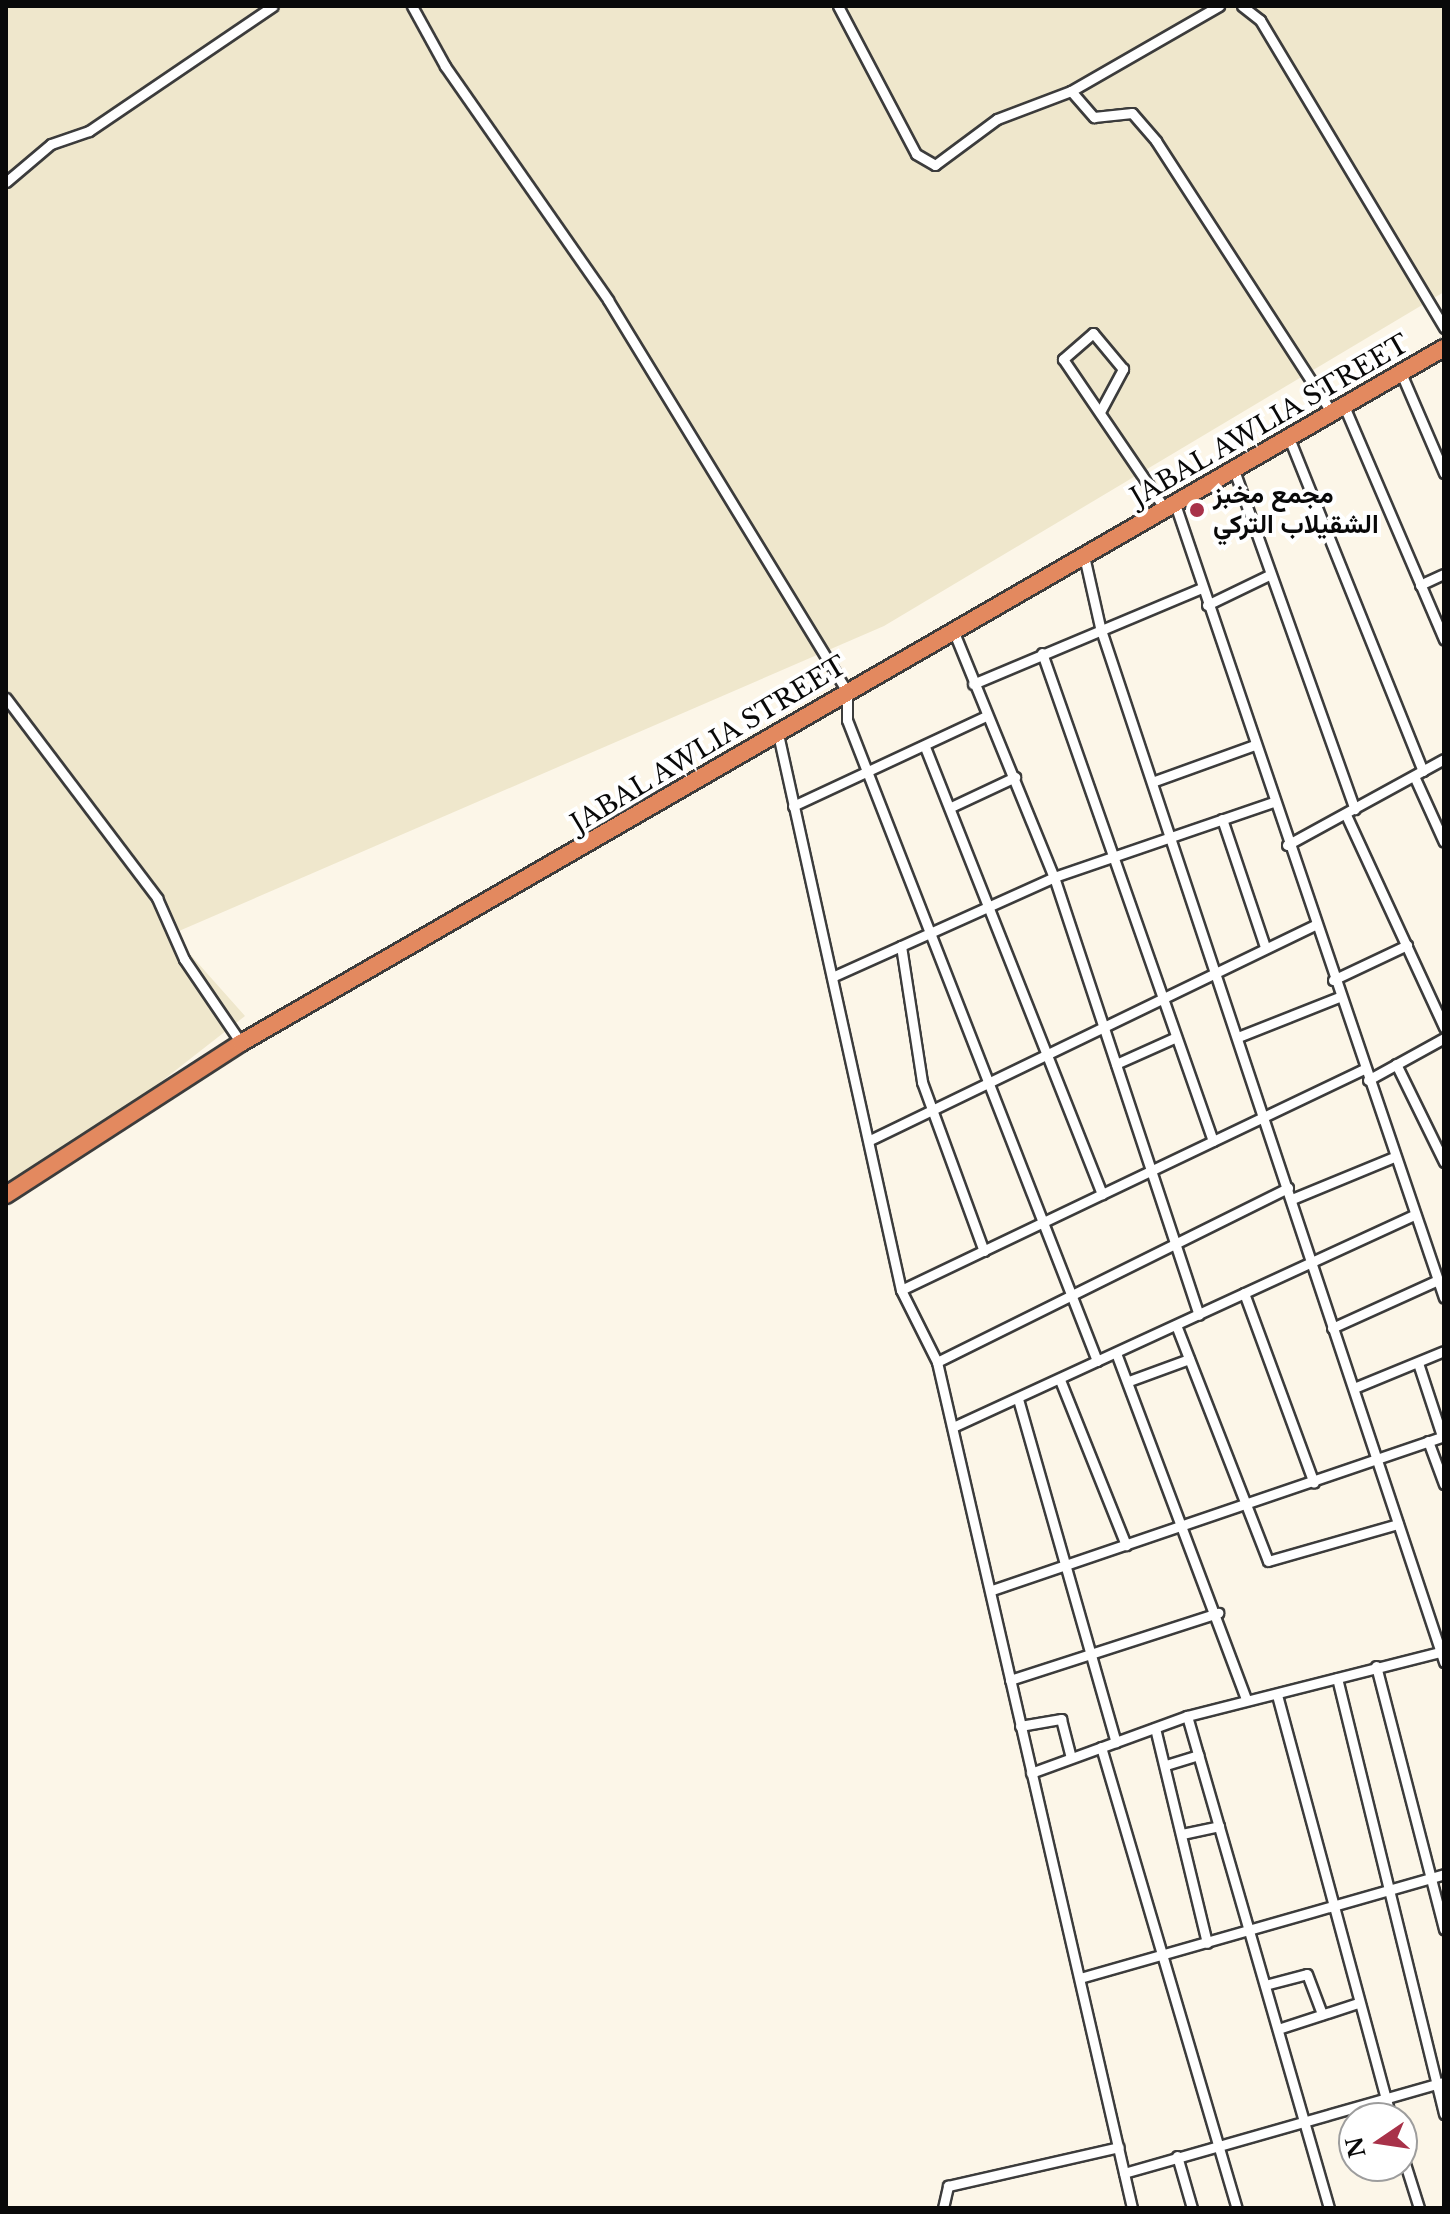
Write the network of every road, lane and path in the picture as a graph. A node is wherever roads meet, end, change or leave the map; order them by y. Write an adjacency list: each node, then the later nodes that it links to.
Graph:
1 (273, 6): 7 (street)
2 (412, 6): 28 (street)
3 (838, 6): 6 (street)
4 (1219, 6): 6 (street)
5 (1242, 6): 8 (street)
6 (1071, 91): 12 (street)
7 (6, 182)
8 (1444, 328)
9 (1444, 348): 10 (highway, JABAL AWLIA STREET)
10 (1401, 373): 12 (highway, JABAL AWLIA STREET); 15 (street)
11 (1101, 410): 11 (street); 16 (street)
12 (1338, 410): 13 (highway, JABAL AWLIA STREET); 20 (street)
13 (1289, 438): 14 (highway, JABAL AWLIA STREET); 36 (street)
14 (1234, 470): 16 (highway, JABAL AWLIA STREET); 19 (street)
15 (1444, 473)
16 (1170, 506): 17 (highway, JABAL AWLIA STREET); 21 (street)
17 (1084, 556): 23 (street); 24 (highway, JABAL AWLIA STREET)
18 (1444, 574): 20 (street)
19 (1269, 575): 22 (street); 42 (street)
20 (1420, 585): 25 (street)
21 (1201, 588): 22 (street); 23 (street)
22 (1207, 605): 32 (street)
23 (1100, 627): 26 (street); 38 (street)
24 (953, 630): 27 (street); 28 (highway, JABAL AWLIA STREET)
25 (1444, 639)
26 (1042, 653): 27 (street); 47 (street)
27 (973, 684): 30 (street)
28 (847, 691): 31 (highway, JABAL AWLIA STREET); 35 (street)
29 (6, 698): 65 (street)
30 (986, 716): 33 (street); 37 (street)
31 (778, 734): 40 (street); 65 (highway, JABAL AWLIA STREET)
32 (1254, 745): 38 (street); 39 (street)
33 (925, 747): 35 (street); 41 (street)
34 (1444, 759): 36 (street)
35 (869, 772): 40 (street); 51 (street)
36 (1418, 774): 42 (street); 45 (street)
37 (1015, 777): 41 (street); 48 (street)
38 (1152, 782): 44 (street)
39 (1273, 802): 43 (street); 46 (street)
40 (793, 806): 56 (street)
41 (951, 807): 49 (street)
42 (1351, 812): 46 (street); 52 (street)
43 (1222, 819): 44 (street); 54 (street)
44 (1171, 836): 47 (street); 55 (street)
45 (1444, 842)
46 (1287, 845): 50 (street)
47 (1109, 858): 48 (street); 59 (street)
48 (1054, 877): 49 (street); 60 (street)
49 (991, 904): 51 (street); 66 (street)
50 (1315, 925): 54 (street); 57 (street)
51 (932, 930): 53 (street); 71 (street)
52 (1407, 945): 57 (street); 61 (street)
53 (901, 946): 56 (street); 72 (street)
54 (1265, 947): 55 (street)
55 (1215, 972): 59 (street); 62 (street)
56 (832, 977): 74 (street)
57 (1333, 980): 58 (street)
58 (1339, 997): 62 (street); 69 (street)
59 (1159, 999): 60 (street); 63 (street)
60 (1103, 1027): 66 (street); 67 (street)
61 (1444, 1027)
62 (1238, 1037): 73 (street)
63 (1174, 1038): 67 (street); 75 (street)
64 (1444, 1038): 68 (street)
65 (241, 1043): 81 (highway, JABAL AWLIA STREET)
66 (1052, 1053): 71 (street); 80 (street)
67 (1116, 1064): 78 (street)
68 (1396, 1064): 70 (street); 77 (street)
69 (1364, 1069): 70 (street); 73 (street)
70 (1368, 1080): 76 (street)
71 (991, 1081): 72 (street); 84 (street)
72 (933, 1107): 74 (street); 86 (street)
73 (1264, 1115): 75 (street); 79 (street)
74 (870, 1140): 89 (street)
75 (1213, 1141): 78 (street)
76 (1394, 1157): 82 (street); 83 (street)
77 (1444, 1162)
78 (1153, 1170): 80 (street); 85 (street)
79 (1288, 1188): 82 (street); 85 (street)
80 (1102, 1194): 84 (street)
81 (6, 1195)
82 (1292, 1199): 87 (street)
83 (1414, 1215): 87 (street); 88 (street)
84 (1040, 1222): 86 (street); 91 (street)
85 (1174, 1245): 91 (street); 93 (street)
86 (984, 1251): 89 (street)
87 (1312, 1262): 90 (street); 95 (street)
88 (1438, 1280): 92 (street); 95 (street)
89 (901, 1290): 100 (street)
90 (1244, 1293): 93 (street); 110 (street)
91 (1069, 1298): 99 (street); 100 (street)
92 (1444, 1298)
93 (1199, 1315): 94 (street)
94 (1176, 1325): 97 (street); 98 (street)
95 (1332, 1328): 104 (street)
96 (1444, 1351): 101 (street)
97 (1116, 1353): 99 (street); 103 (street)
98 (1189, 1359): 103 (street); 112 (street)
99 (1097, 1361): 102 (street)
100 (937, 1362): 106 (street)
101 (1418, 1363): 104 (street); 107 (street)
102 (1060, 1380): 105 (street); 115 (street)
103 (1129, 1381): 114 (street)
104 (1354, 1388): 109 (street)
105 (1018, 1399): 106 (street); 116 (street)
106 (953, 1427): 117 (street)
107 (1443, 1436): 108 (street)
108 (1428, 1441): 109 (street); 111 (street)
109 (1377, 1458): 110 (street); 113 (street)
110 (1314, 1483): 112 (street)
111 (1444, 1484)
112 (1245, 1508): 113 (street); 114 (street)
113 (1398, 1524): 119 (street)
114 (1185, 1527): 115 (street); 118 (street)
115 (1126, 1545): 116 (street)
116 (1063, 1567): 117 (street); 120 (street)
117 (992, 1590): 123 (street)
118 (1218, 1613): 120 (street); 125 (street)
119 (1443, 1655): 121 (street)
120 (1090, 1657): 123 (street); 129 (street)
121 (1376, 1666): 122 (street); 138 (street)
122 (1337, 1678): 124 (street); 139 (street)
123 (1010, 1680): 127 (street)
124 (1277, 1695): 125 (street); 140 (street)
125 (1246, 1699): 126 (street)
126 (1187, 1716): 128 (street); 131 (street)
127 (1020, 1726): 132 (street); 134 (street)
128 (1155, 1728): 129 (street); 133 (street)
129 (1116, 1742): 130 (street)
130 (1101, 1747): 132 (street); 144 (street)
131 (1199, 1755): 133 (street); 135 (street)
132 (1071, 1758): 134 (street)
133 (1166, 1765): 136 (street)
134 (1031, 1773): 145 (street)
135 (1219, 1826): 136 (street); 142 (street)
136 (1182, 1834): 143 (street)
137 (1444, 1874): 138 (street)
138 (1431, 1878): 139 (street); 141 (street)
139 (1393, 1889): 140 (street); 150 (street)
140 (1333, 1906): 142 (street); 147 (street)
141 (1444, 1929)
142 (1250, 1932): 143 (street); 146 (street)
143 (1207, 1943): 144 (street)
144 (1160, 1960): 145 (street); 155 (street)
145 (1080, 1978): 156 (street)
146 (1265, 1985): 148 (street); 149 (street)
147 (1358, 2003): 148 (street); 151 (street)
148 (1322, 2014): 149 (street)
149 (1278, 2029): 154 (street)
150 (1440, 2083): 151 (street); 153 (street)
151 (1384, 2098): 152 (street); 154 (street)
152 (1385, 2102)
153 (1444, 2114)
154 (1303, 2120): 155 (street); 164 (street)
155 (1215, 2146): 157 (street); 163 (street)
156 (1119, 2147): 158 (street); 160 (street)
157 (1177, 2156): 158 (street); 162 (street)
158 (1124, 2173): 161 (street)
159 (1411, 2182): 165 (street)
160 (943, 2208)
161 (1132, 2208)
162 (1192, 2208)
163 (1237, 2208)
164 (1329, 2208)
165 (1419, 2208)

